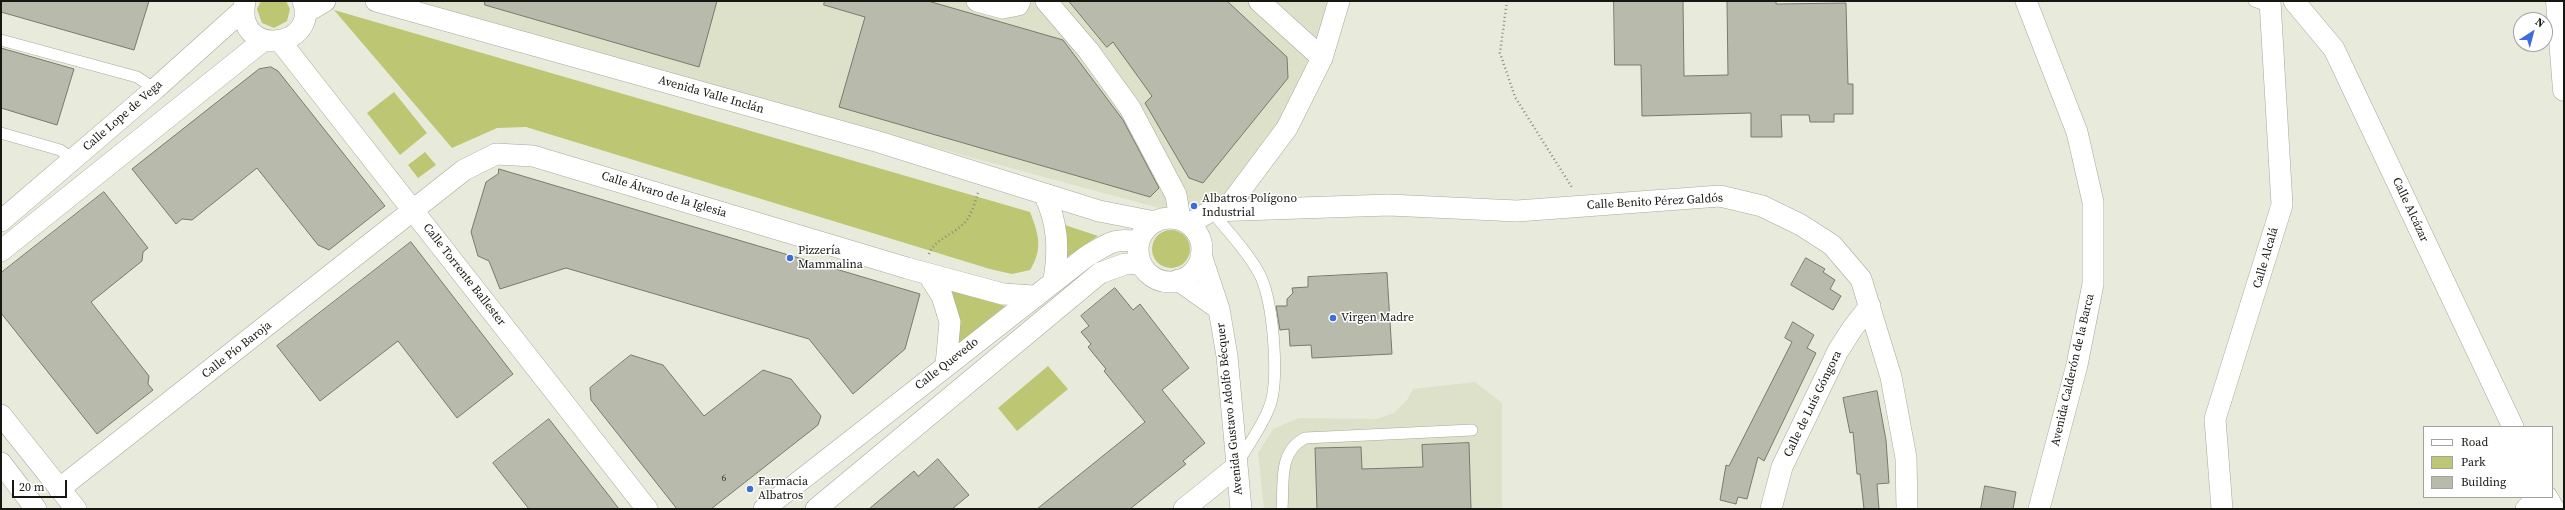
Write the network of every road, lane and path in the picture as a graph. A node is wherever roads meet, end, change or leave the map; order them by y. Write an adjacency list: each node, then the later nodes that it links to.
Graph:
1 (325, 1): 14 (street)
2 (376, 1): 22 (street, Avenida Valle Inclán)
3 (977, 1): 4 (street)
4 (1020, 1)
5 (1046, 1): 28 (street)
6 (1259, 1): 17 (street)
7 (1339, 1): 17 (street)
8 (1507, 1): 24 (path)
9 (2026, 1): 58 (street, Avenida Calderón de la Barca)
10 (2294, 1): 41 (street, Calle Alcázar)
11 (2557, 1): 19 (street)
12 (2265, 3): 59 (street, Calle Alcalá)
13 (245, 5): 16 (street, Calle Torrente Ballester); 18 (street, Calle Lope de Vega)
14 (304, 7): 16 (street)
15 (1, 40): 18 (lane)
16 (272, 41): 25 (street, Calle Torrente Ballester); 30 (street)
17 (1322, 58): 26 (street)
18 (155, 89): 21 (street, Calle Lope de Vega)
19 (2564, 90)
20 (1, 132): 21 (lane)
21 (73, 159): 27 (street, Calle Lope de Vega)
22 (984, 176): 23 (street, Avenida Valle Inclán); 33 (path)
23 (1044, 194): 29 (street, Avenida Valle Inclán); 34 (street)
24 (1574, 207): 26 (street, Calle Benito Pérez Galdós); 37 (street, Calle Benito Pérez Galdós)
25 (414, 211): 33 (street, Calle Álvaro de la Iglesia); 45 (street, Calle Pío Baroja); 50 (street, Calle Torrente Ballester)
26 (1218, 211): 28 (street, Calle Benito Pérez Galdós); 44 (lane)
27 (1, 221)
28 (1185, 222): 29 (street); 31 (street)
29 (1145, 233): 32 (street); 34 (street, Calle Quevedo)
30 (1, 252)
31 (1201, 255): 35 (street); 38 (street, Avenida Gustavo Adolfo Bécquer)
32 (1141, 263): 35 (street); 52 (street)
33 (926, 273): 36 (street, Calle Álvaro de la Iglesia); 39 (street)
34 (1054, 280): 36 (street, Calle Quevedo)
35 (1178, 280): 38 (street, Avenida Gustavo Adolfo Bécquer)
36 (1034, 296): 39 (street, Calle Quevedo)
37 (1870, 306): 56 (street, Calle de Luís Góngora); 57 (street, Calle Benito Pérez Galdós)
38 (1219, 309): 44 (street, Avenida Gustavo Adolfo Bécquer)
39 (946, 365): 51 (street, Calle Quevedo)
40 (1, 415): 45 (street)
41 (2513, 426)
42 (1472, 430): 55 (lane)
43 (1, 463): 48 (street)
44 (1236, 466): 53 (street); 54 (street, Avenida Gustavo Adolfo Bécquer)
45 (59, 489): 49 (street)
46 (2538, 498): 60 (street)
47 (2548, 498): 61 (street)
48 (35, 508)
49 (76, 509)
50 (647, 509)
51 (764, 509)
52 (816, 509)
53 (1184, 509)
54 (1241, 509)
55 (1282, 509)
56 (1771, 509)
57 (1907, 509)
58 (2039, 509)
59 (2222, 509)
60 (2526, 509)
61 (2554, 509)

